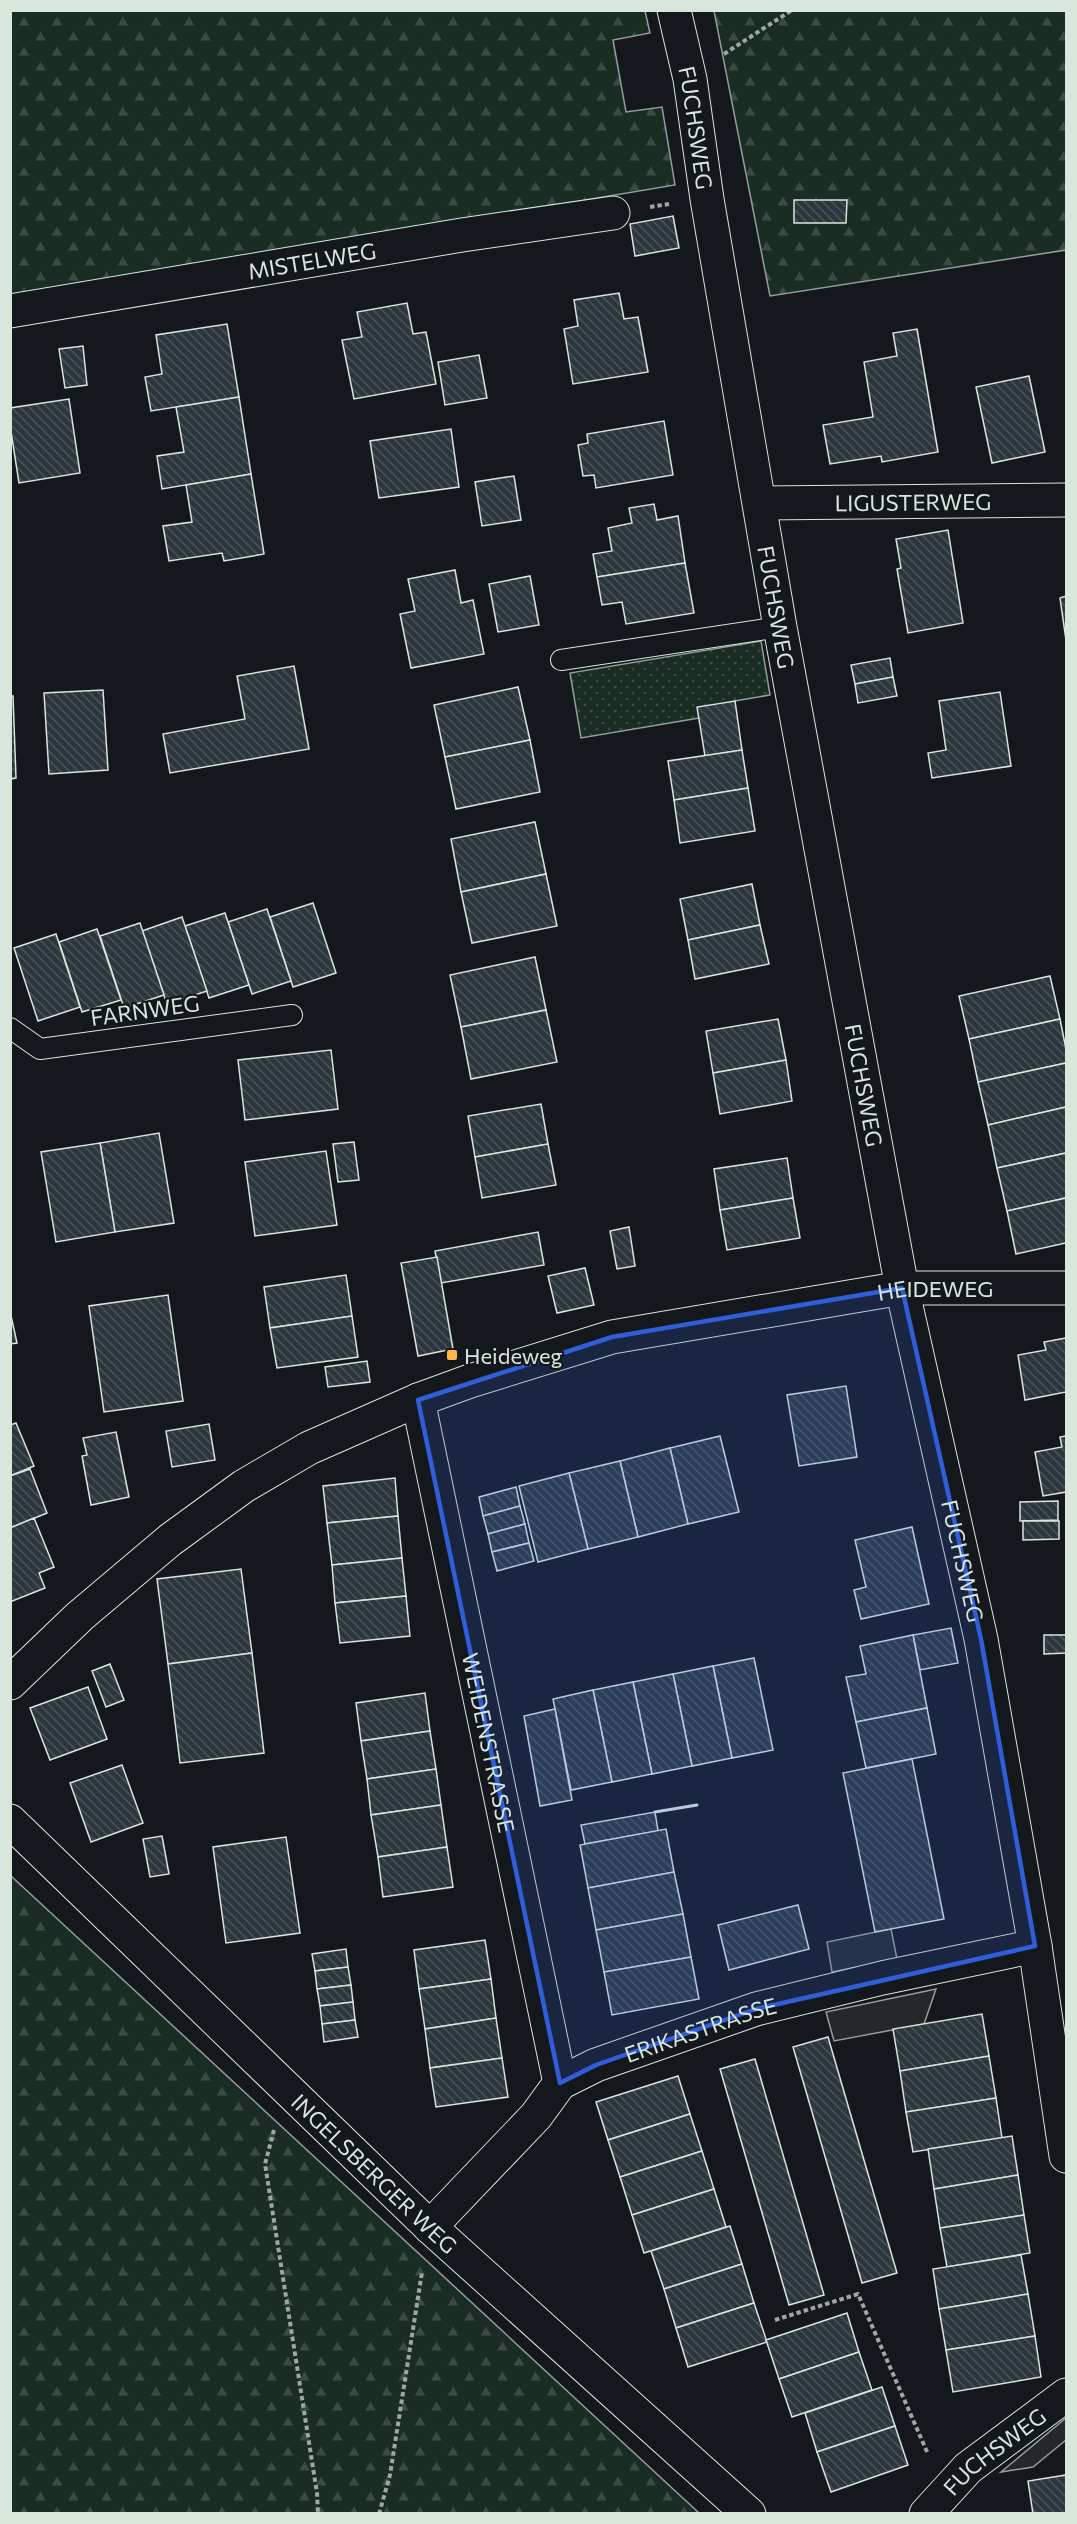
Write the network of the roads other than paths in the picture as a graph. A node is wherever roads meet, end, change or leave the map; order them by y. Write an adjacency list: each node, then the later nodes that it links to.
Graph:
1 (674, 10): 5 (street, FUCHSWEG)
2 (613, 213): 3 (street, MISTELWEG)
3 (10, 311)
4 (1066, 500): 5 (street, LIGUSTERWEG)
5 (760, 503): 6 (street, FUCHSWEG)
6 (780, 627): 7 (lane); 10 (street, FUCHSWEG)
7 (561, 660)
8 (292, 1015): 9 (lane, FARNWEG)
9 (10, 1028)
10 (902, 1288): 11 (street, HEIDEWEG); 12 (street, HEIDEWEG); 15 (street, FUCHSWEG)
11 (1066, 1288)
12 (418, 1400): 13 (street, HEIDEWEG); 16 (street, WEIDENSTRASSE)
13 (10, 1683)
14 (10, 1821): 18 (street, INGELSBERGER WEG)
15 (1035, 1946): 16 (street, ERIKASTRASSE); 17 (street, FUCHSWEG)
16 (560, 2084): 18 (street, ERIKASTRASSE)
17 (1066, 2156)
18 (430, 2227): 20 (street, INGELSBERGER WEG)
19 (1066, 2395): 21 (street, FUCHSWEG)
20 (749, 2514)
21 (926, 2514)

